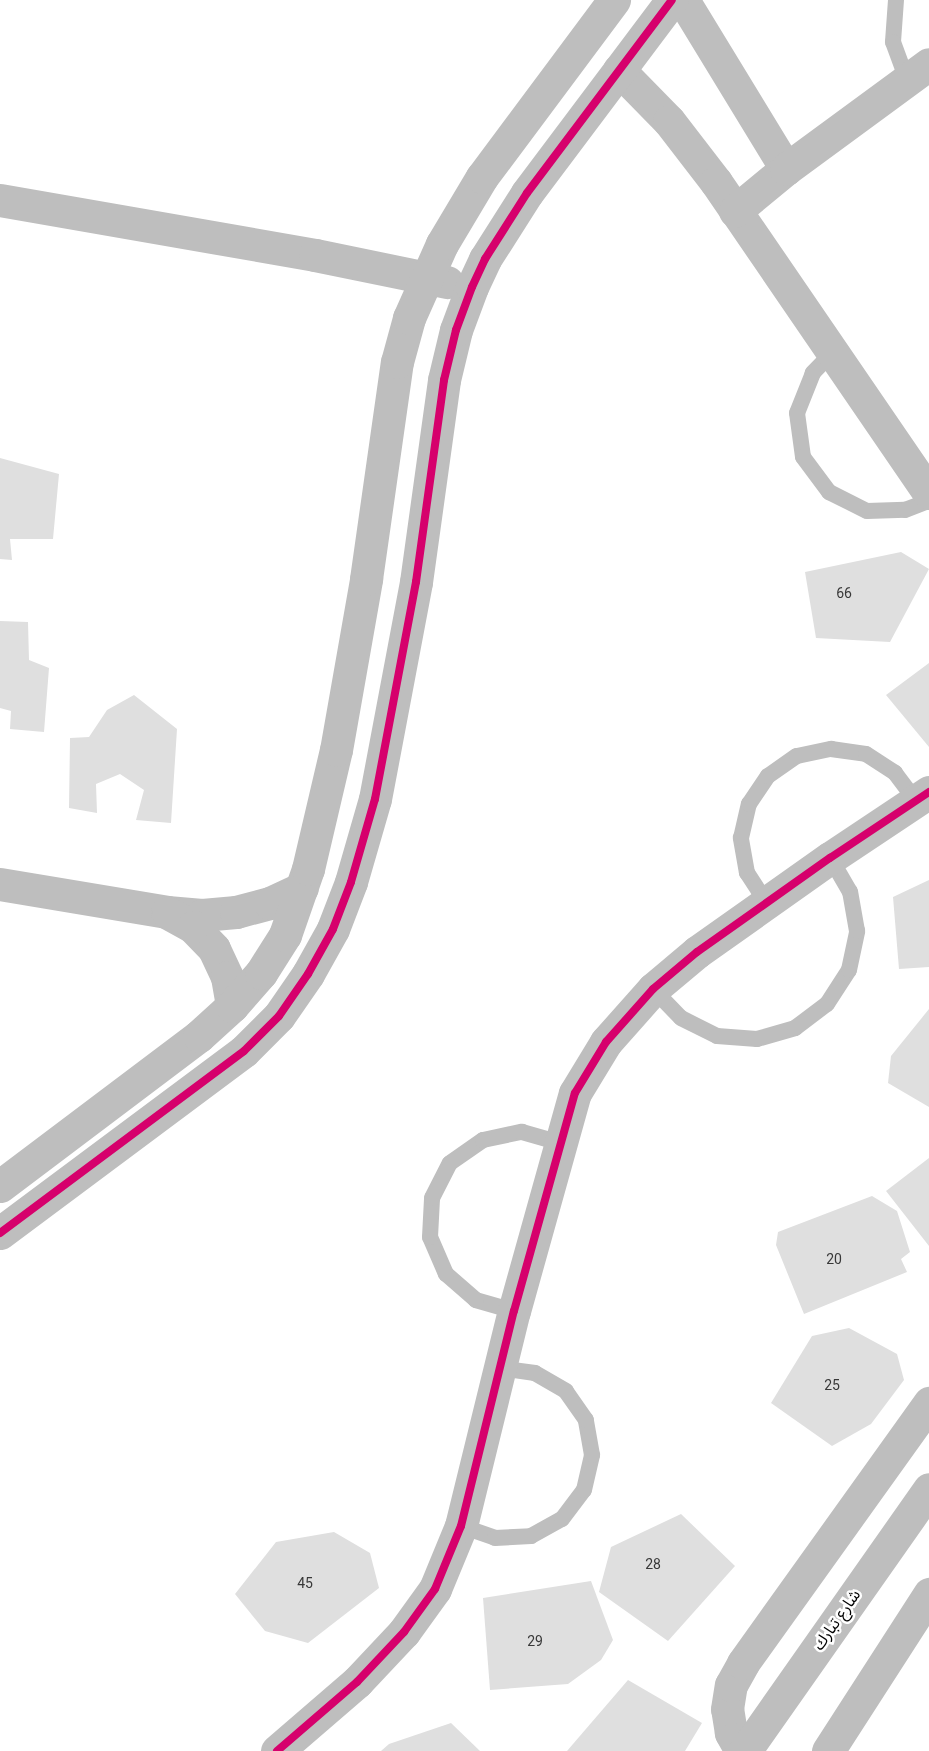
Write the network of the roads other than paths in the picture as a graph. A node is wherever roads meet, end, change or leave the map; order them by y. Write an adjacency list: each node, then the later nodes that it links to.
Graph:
1 (614, 0): 10 (street)
2 (672, 0): 5 (street)
3 (683, 0): 7 (street)
4 (896, 0): 6 (lane)
5 (619, 70): 9 (street); 11 (street)
6 (918, 72): 7 (street)
7 (786, 169): 9 (street)
8 (0, 200): 10 (street)
9 (735, 210): 12 (street)
10 (426, 277): 11 (street); 17 (street)
11 (472, 287): 18 (street)
12 (832, 352): 13 (street); 14 (lane)
13 (929, 493)
14 (929, 501)
15 (922, 796): 16 (street); 20 (lane)
16 (830, 858): 20 (street); 22 (lane)
17 (305, 878): 18 (street); 21 (street); 23 (street)
18 (351, 882): 26 (street)
19 (0, 884): 21 (street)
20 (766, 902): 22 (street)
21 (167, 912): 23 (street)
22 (653, 989): 24 (street)
23 (232, 1006): 25 (street)
24 (560, 1143): 27 (street); 27 (lane)
25 (0, 1186)
26 (0, 1233)
27 (514, 1311): 28 (street)
28 (499, 1368): 31 (street); 31 (lane)
29 (929, 1403): 34 (street)
30 (929, 1490): 35 (street, شارع تبارك)
31 (461, 1526): 33 (street)
32 (929, 1594): 36 (street)
33 (277, 1751)
34 (741, 1751)
35 (745, 1751)
36 (828, 1751)

